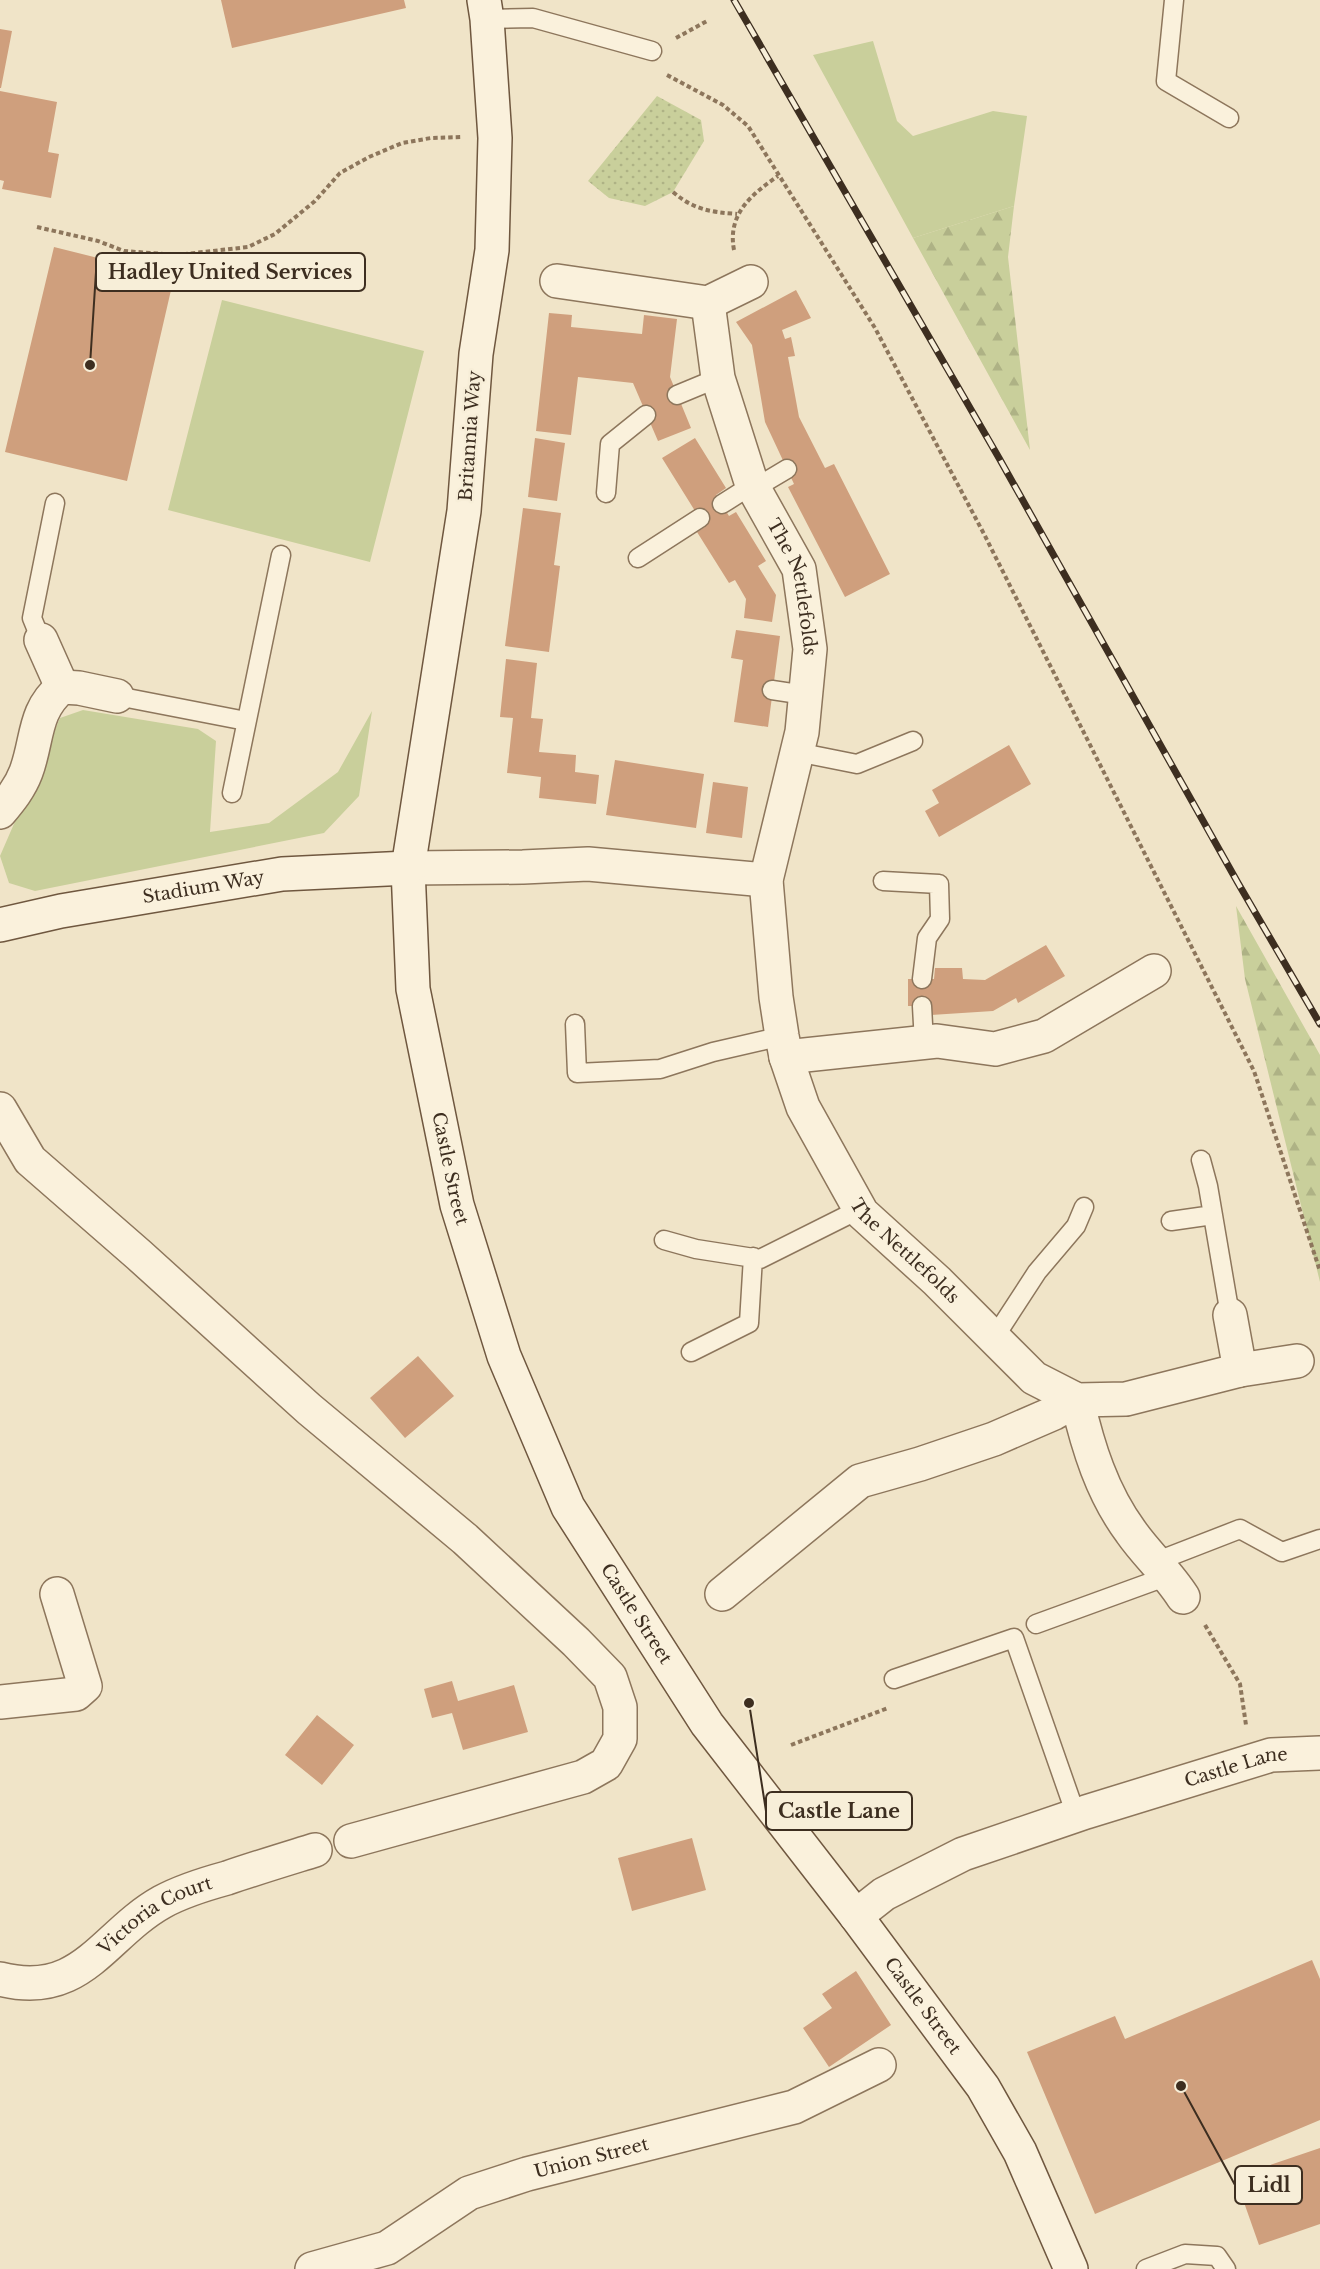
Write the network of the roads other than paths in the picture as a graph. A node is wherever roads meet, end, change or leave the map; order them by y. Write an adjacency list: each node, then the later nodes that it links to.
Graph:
1 (1174, 0): 4 (lane)
2 (485, 10): 3 (lane); 29 (street, Britannia Way)
3 (652, 51)
4 (1229, 118)
5 (557, 281): 7 (street)
6 (747, 284): 7 (street)
7 (708, 303): 8 (street, The Nettlefolds)
8 (718, 378): 9 (lane); 12 (street, The Nettlefolds)
9 (678, 395)
10 (646, 415): 13 (lane)
11 (787, 469): 12 (lane)
12 (753, 486): 15 (lane); 22 (street, The Nettlefolds)
13 (606, 493)
14 (55, 503): 19 (lane)
15 (722, 504)
16 (700, 518): 18 (lane)
17 (281, 555): 24 (lane)
18 (638, 558)
19 (41, 640): 20 (street)
20 (62, 687): 23 (street); 28 (street)
21 (772, 690): 22 (lane)
22 (805, 695): 26 (street, The Nettlefolds)
23 (117, 696): 24 (lane)
24 (246, 722): 27 (lane)
25 (914, 741): 26 (lane)
26 (797, 753): 30 (street, The Nettlefolds)
27 (232, 793)
28 (0, 812)
29 (408, 868): 30 (street); 32 (street, Stadium Way); 64 (street, Castle Street)
30 (766, 880): 38 (street, The Nettlefolds)
31 (883, 881): 34 (lane)
32 (0, 925)
33 (1154, 971): 37 (street)
34 (922, 979)
35 (922, 1006): 37 (lane)
36 (575, 1024): 38 (lane)
37 (924, 1043): 38 (street)
38 (784, 1046): 42 (street, The Nettlefolds)
39 (0, 1109): 62 (street)
40 (1201, 1160): 43 (lane)
41 (1084, 1207): 48 (lane)
42 (860, 1209): 46 (lane); 48 (street, The Nettlefolds)
43 (1213, 1215): 44 (lane); 47 (lane)
44 (1171, 1221)
45 (664, 1240): 46 (lane)
46 (753, 1257): 49 (lane)
47 (1230, 1316): 51 (street)
48 (994, 1338): 52 (street, The Nettlefolds)
49 (691, 1352)
50 (1296, 1361): 51 (street, The Nettlefolds)
51 (1240, 1370): 52 (street, The Nettlefolds)
52 (1077, 1400): 54 (street); 56 (street, The Nettlefolds)
53 (1320, 1539): 54 (lane)
54 (1169, 1578): 57 (lane)
55 (57, 1594): 59 (street)
56 (722, 1594)
57 (1036, 1624)
58 (894, 1679): 61 (lane)
59 (0, 1702)
60 (1320, 1753): 61 (street, Castle Lane)
61 (1076, 1815): 64 (street, Castle Lane)
62 (351, 1841)
63 (315, 1850): 65 (street, Victoria Court)
64 (856, 1916): 69 (street, Castle Street)
65 (0, 1978)
66 (879, 2065): 67 (street, Union Street)
67 (391, 2258): 68 (street, Union Street)
68 (312, 2269)
69 (1071, 2269)
70 (1146, 2269): 71 (lane)
71 (1226, 2269)

